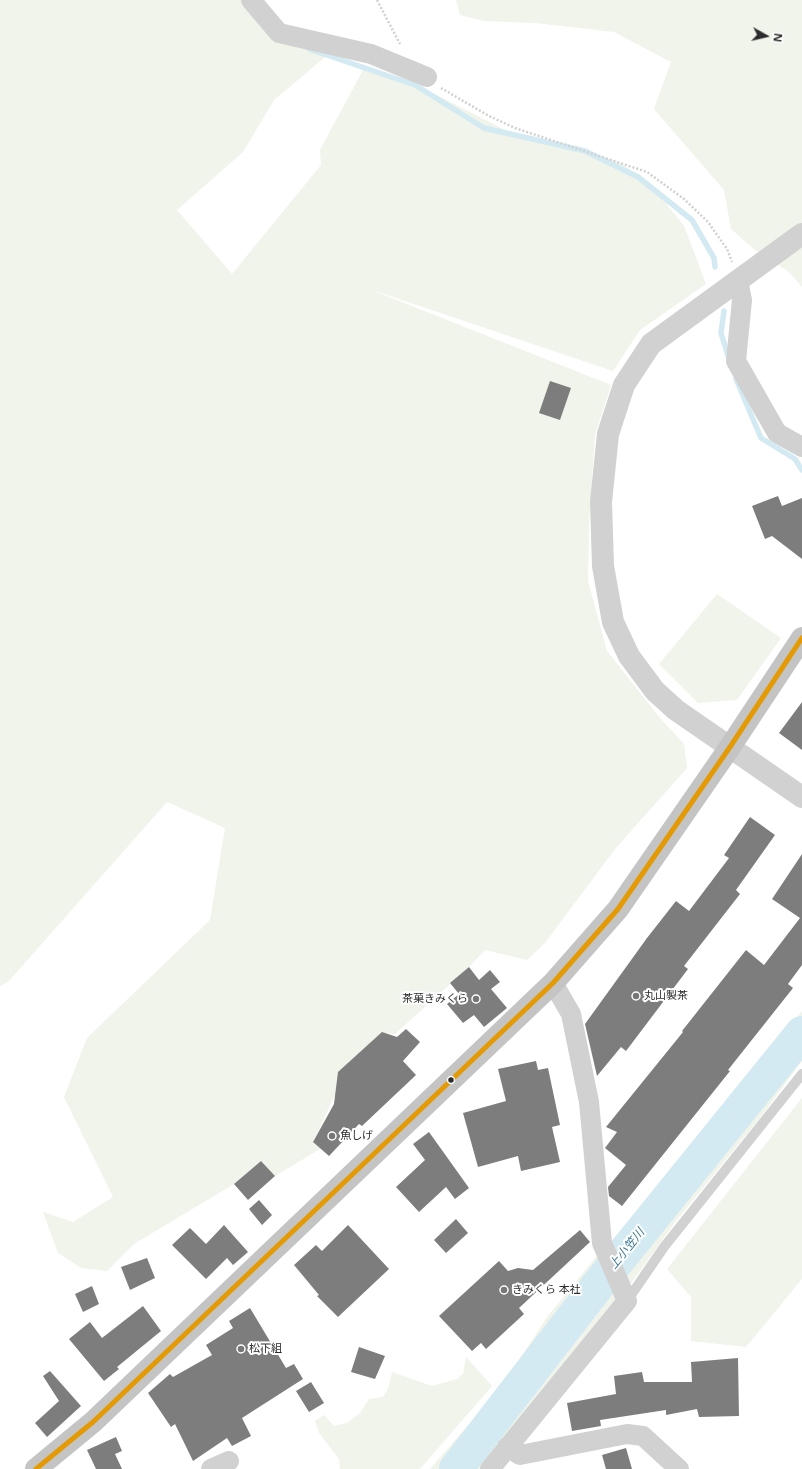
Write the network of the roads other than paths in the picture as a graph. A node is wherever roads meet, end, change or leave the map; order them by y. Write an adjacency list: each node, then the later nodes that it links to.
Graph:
1 (251, 0): 2 (street)
2 (427, 77)
3 (802, 234): 4 (street)
4 (738, 281): 5 (street); 7 (street)
5 (802, 447)
6 (802, 638): 7 (main road)
7 (730, 747): 8 (street); 9 (main road)
8 (802, 797)
9 (553, 983): 11 (street); 13 (main road)
10 (802, 1074): 11 (lane)
11 (623, 1294): 12 (street)
12 (507, 1447): 14 (street); 15 (street)
13 (42, 1467)
14 (490, 1469)
15 (679, 1469)

